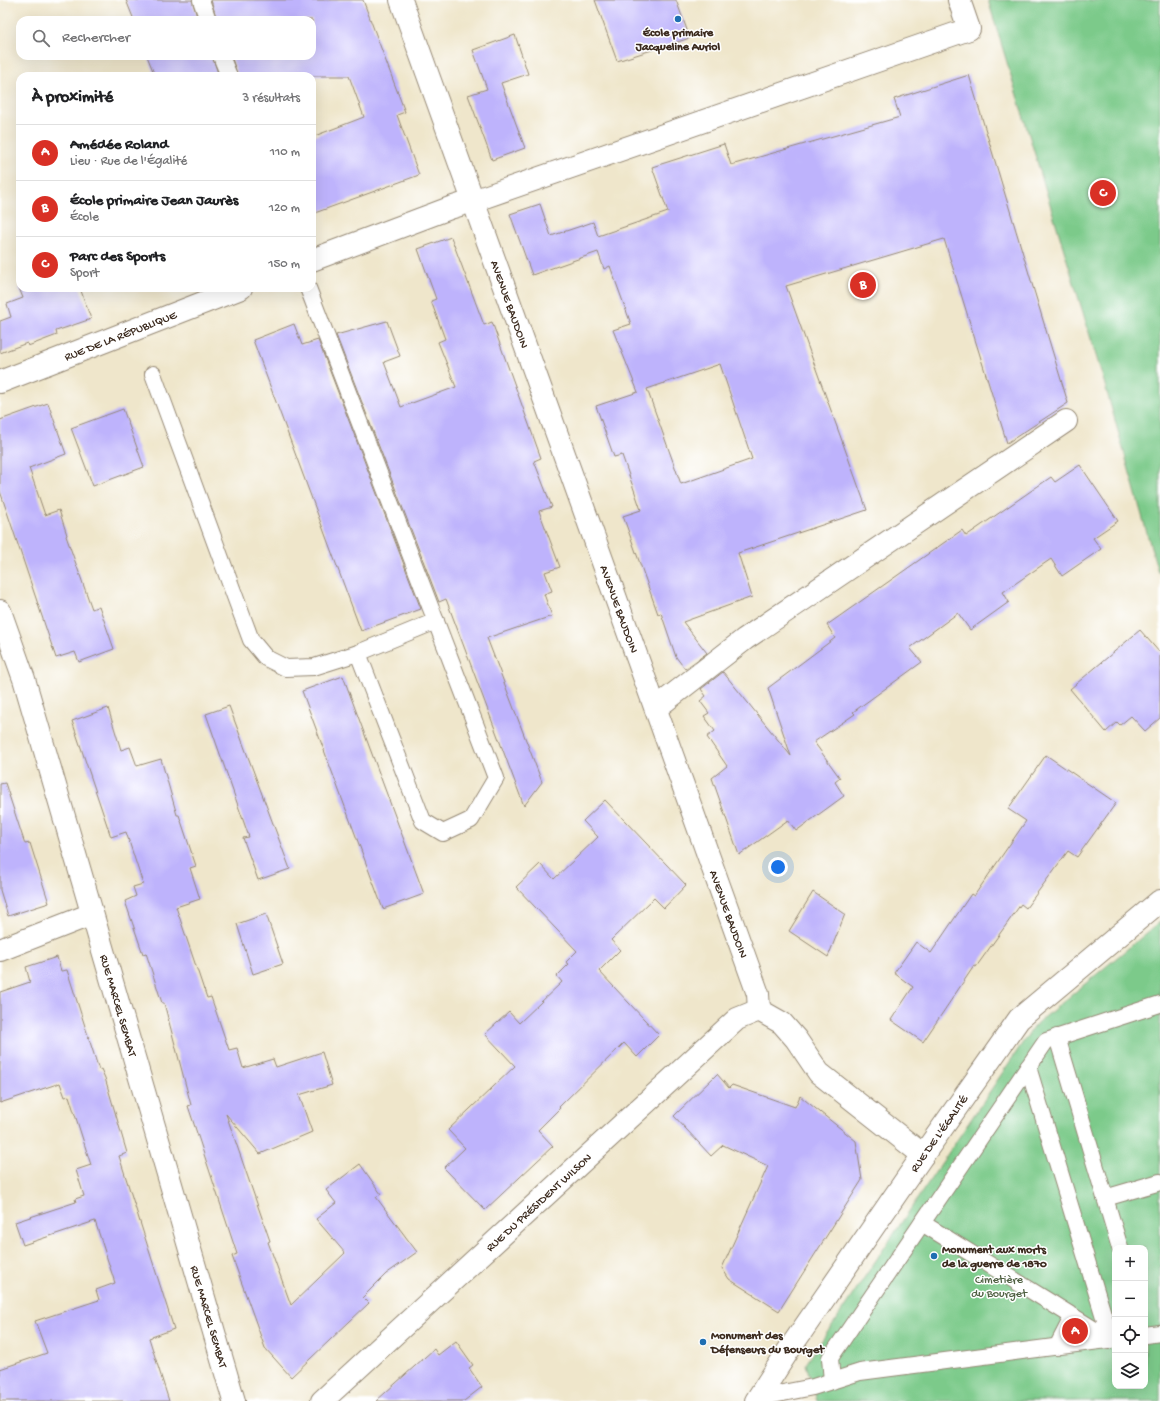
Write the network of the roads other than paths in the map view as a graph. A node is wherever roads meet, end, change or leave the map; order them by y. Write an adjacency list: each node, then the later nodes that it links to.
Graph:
1 (201, 0): 4 (lane)
2 (401, 0): 7 (street, AVENUE BAUDOIN)
3 (959, 0): 7 (street)
4 (207, 16)
5 (223, 60): 6 (lane)
6 (227, 72)
7 (473, 201): 8 (street); 17 (street, AVENUE BAUDOIN)
8 (316, 258)
9 (231, 292): 12 (street, RUE DE LA RÉPUBLIQUE)
10 (310, 292): 15 (lane)
11 (153, 374): 16 (lane)
12 (0, 382)
13 (1066, 421): 17 (street)
14 (0, 611): 19 (street, RUE MARCEL SEMBAT)
15 (436, 621): 16 (lane); 16 (lane)
16 (358, 653)
17 (656, 708): 22 (street, AVENUE BAUDOIN)
18 (1160, 901): 25 (street, RUE DE L'ÉGALITÉ)
19 (92, 914): 20 (street); 37 (street, RUE MARCEL SEMBAT)
20 (0, 950)
21 (1160, 1004): 23 (lane)
22 (758, 1010): 25 (street); 38 (street, RUE DU PRÉSIDENT WILSON)
23 (1057, 1038): 24 (lane); 27 (lane)
24 (1028, 1066): 28 (lane); 31 (lane)
25 (923, 1155): 36 (street, RUE DE L'ÉGALITÉ)
26 (1160, 1182): 27 (lane)
27 (1105, 1198): 29 (lane)
28 (922, 1223): 30 (lane); 35 (lane)
29 (1119, 1245)
30 (1073, 1316): 32 (lane); 34 (lane)
31 (1112, 1337)
32 (1112, 1339)
33 (1112, 1340): 34 (lane)
34 (1057, 1347): 35 (lane)
35 (832, 1381): 36 (lane)
36 (757, 1400)
37 (234, 1401)
38 (322, 1401)

